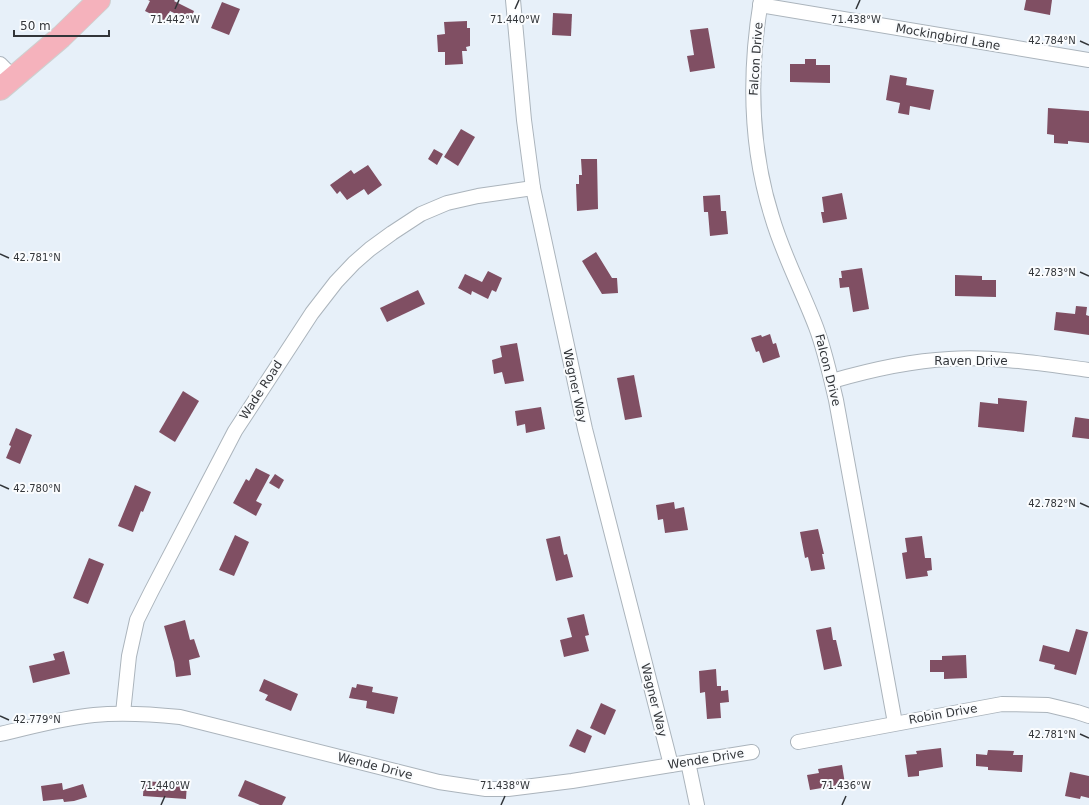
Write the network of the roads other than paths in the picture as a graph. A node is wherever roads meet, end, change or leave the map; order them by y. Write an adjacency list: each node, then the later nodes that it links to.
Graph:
1 (99, 0): 5 (main road)
2 (513, 0): 6 (street, Wagner Way)
3 (761, 2): 4 (street, Mockingbird Lane); 8 (street, Falcon Drive)
4 (1089, 60)
5 (5, 77)
6 (533, 188): 9 (street, Wade Road); 16 (street, Wagner Way)
7 (1089, 370): 8 (street, Raven Drive)
8 (832, 381): 11 (street, Falcon Drive)
9 (124, 713): 12 (street, Wende Drive); 16 (street, Wende Drive)
10 (1089, 716): 11 (street, Robin Drive)
11 (895, 723): 13 (street, Robin Drive)
12 (0, 734)
13 (798, 742)
14 (752, 752): 15 (street, Wende Drive)
15 (688, 762): 16 (street, Wende Drive); 17 (street)
16 (671, 765)
17 (697, 805)

